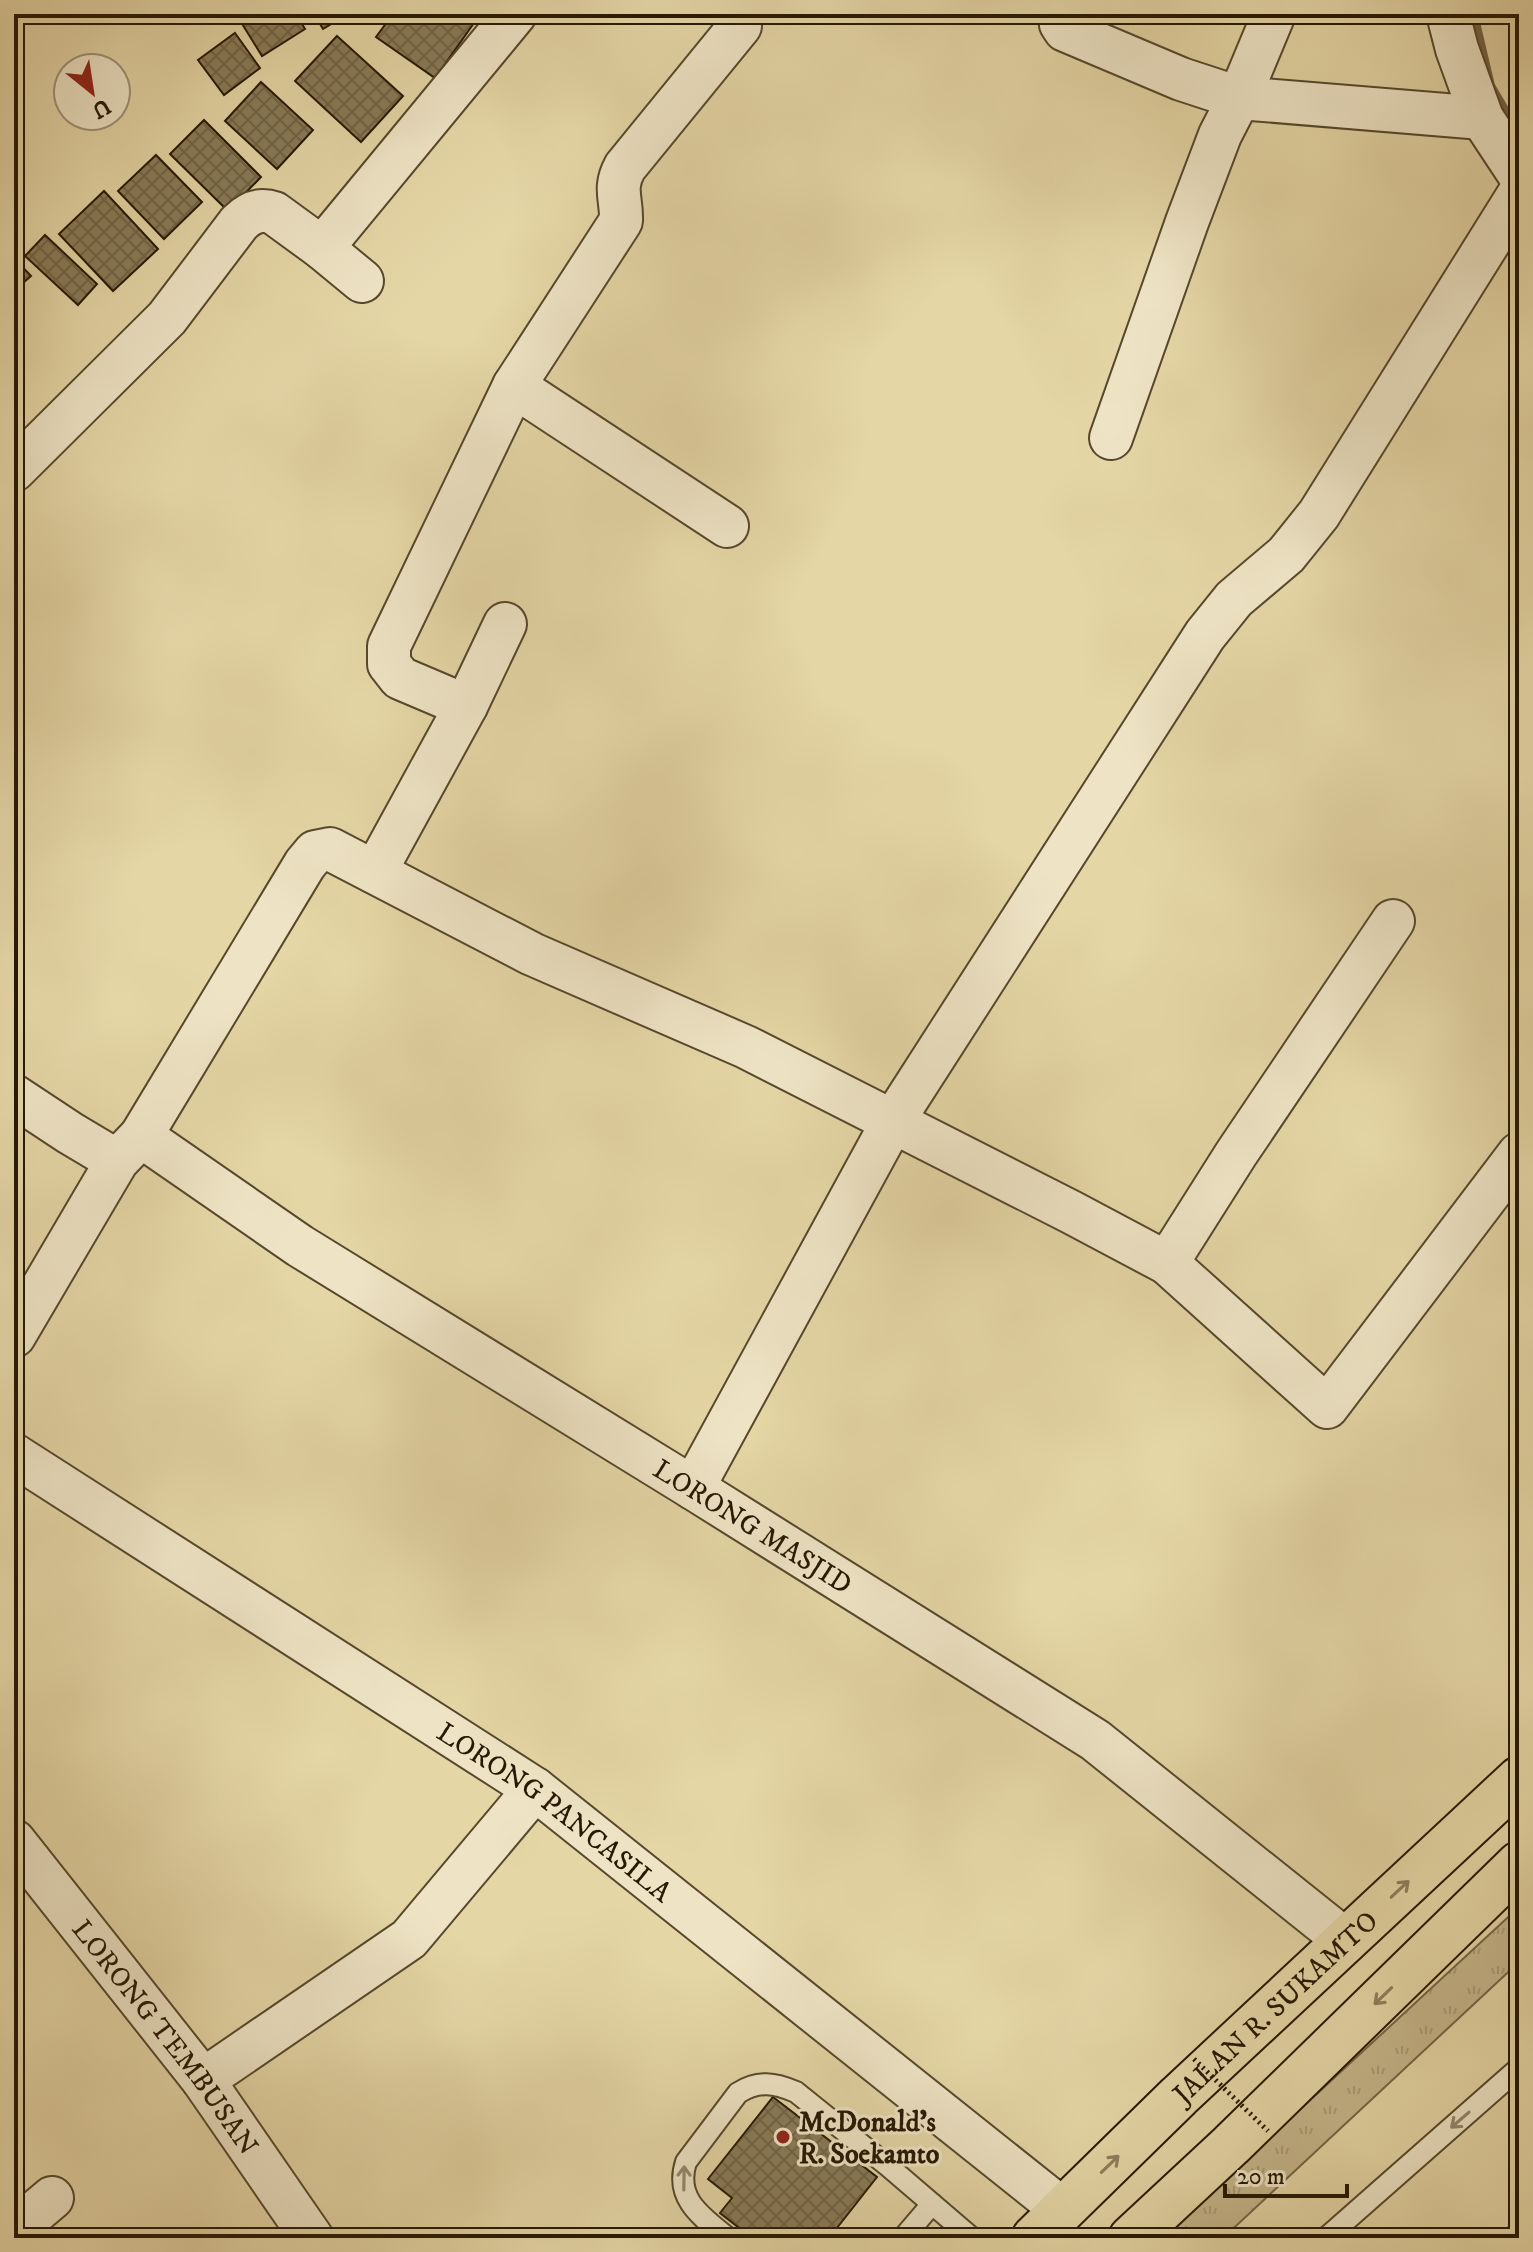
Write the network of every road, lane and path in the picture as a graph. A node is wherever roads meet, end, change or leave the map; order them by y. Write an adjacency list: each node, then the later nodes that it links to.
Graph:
1 (515, 14): 10 (street)
2 (1065, 14): 6 (street)
3 (1274, 14): 6 (street)
4 (1448, 14): 7 (street)
5 (740, 26): 12 (street)
6 (1239, 98): 7 (street); 13 (street)
7 (1482, 118): 8 (street)
8 (1519, 174)
9 (1519, 194): 21 (street)
10 (322, 248): 11 (street); 14 (street)
11 (362, 281)
12 (514, 386): 15 (street); 17 (street)
13 (1111, 438)
14 (14, 470)
15 (727, 526)
16 (505, 624): 17 (street)
17 (466, 706): 18 (street)
18 (375, 872): 21 (street); 22 (street)
19 (1393, 921): 24 (street)
20 (14, 1096): 22 (street, LORONG MASJID)
21 (893, 1121): 24 (street); 27 (street)
22 (129, 1149): 25 (street); 27 (street, LORONG MASJID)
23 (1519, 1154): 24 (street)
24 (1167, 1263)
25 (14, 1336)
26 (14, 1455): 29 (street, LORONG PANCASILA)
27 (693, 1488): 32 (street, LORONG MASJID)
28 (1519, 1779): 32 (highway, JALAN R. SUKAMTO, one-way to 28)
29 (535, 1789): 35 (street); 39 (street, LORONG PANCASILA)
30 (14, 1841): 35 (street, LORONG TEMBUSAN)
31 (1519, 1864): 45 (highway, one-way to 45)
32 (1345, 1940): 39 (highway, JALAN R. SUKAMTO, one-way to 32)
33 (1194, 2059): 36 (path, bridge)
34 (1519, 2068): 46 (lane, one-way to 46)
35 (203, 2080): 41 (street, LORONG TEMBUSAN)
36 (1268, 2131)
37 (52, 2198): 40 (street)
38 (932, 2204): 42 (lane, one-way to 38); 43 (lane); 44 (lane)
39 (1048, 2224)
40 (14, 2230)
41 (312, 2238)
42 (728, 2238)
43 (903, 2238)
44 (972, 2238)
45 (1131, 2238)
46 (1326, 2238)

